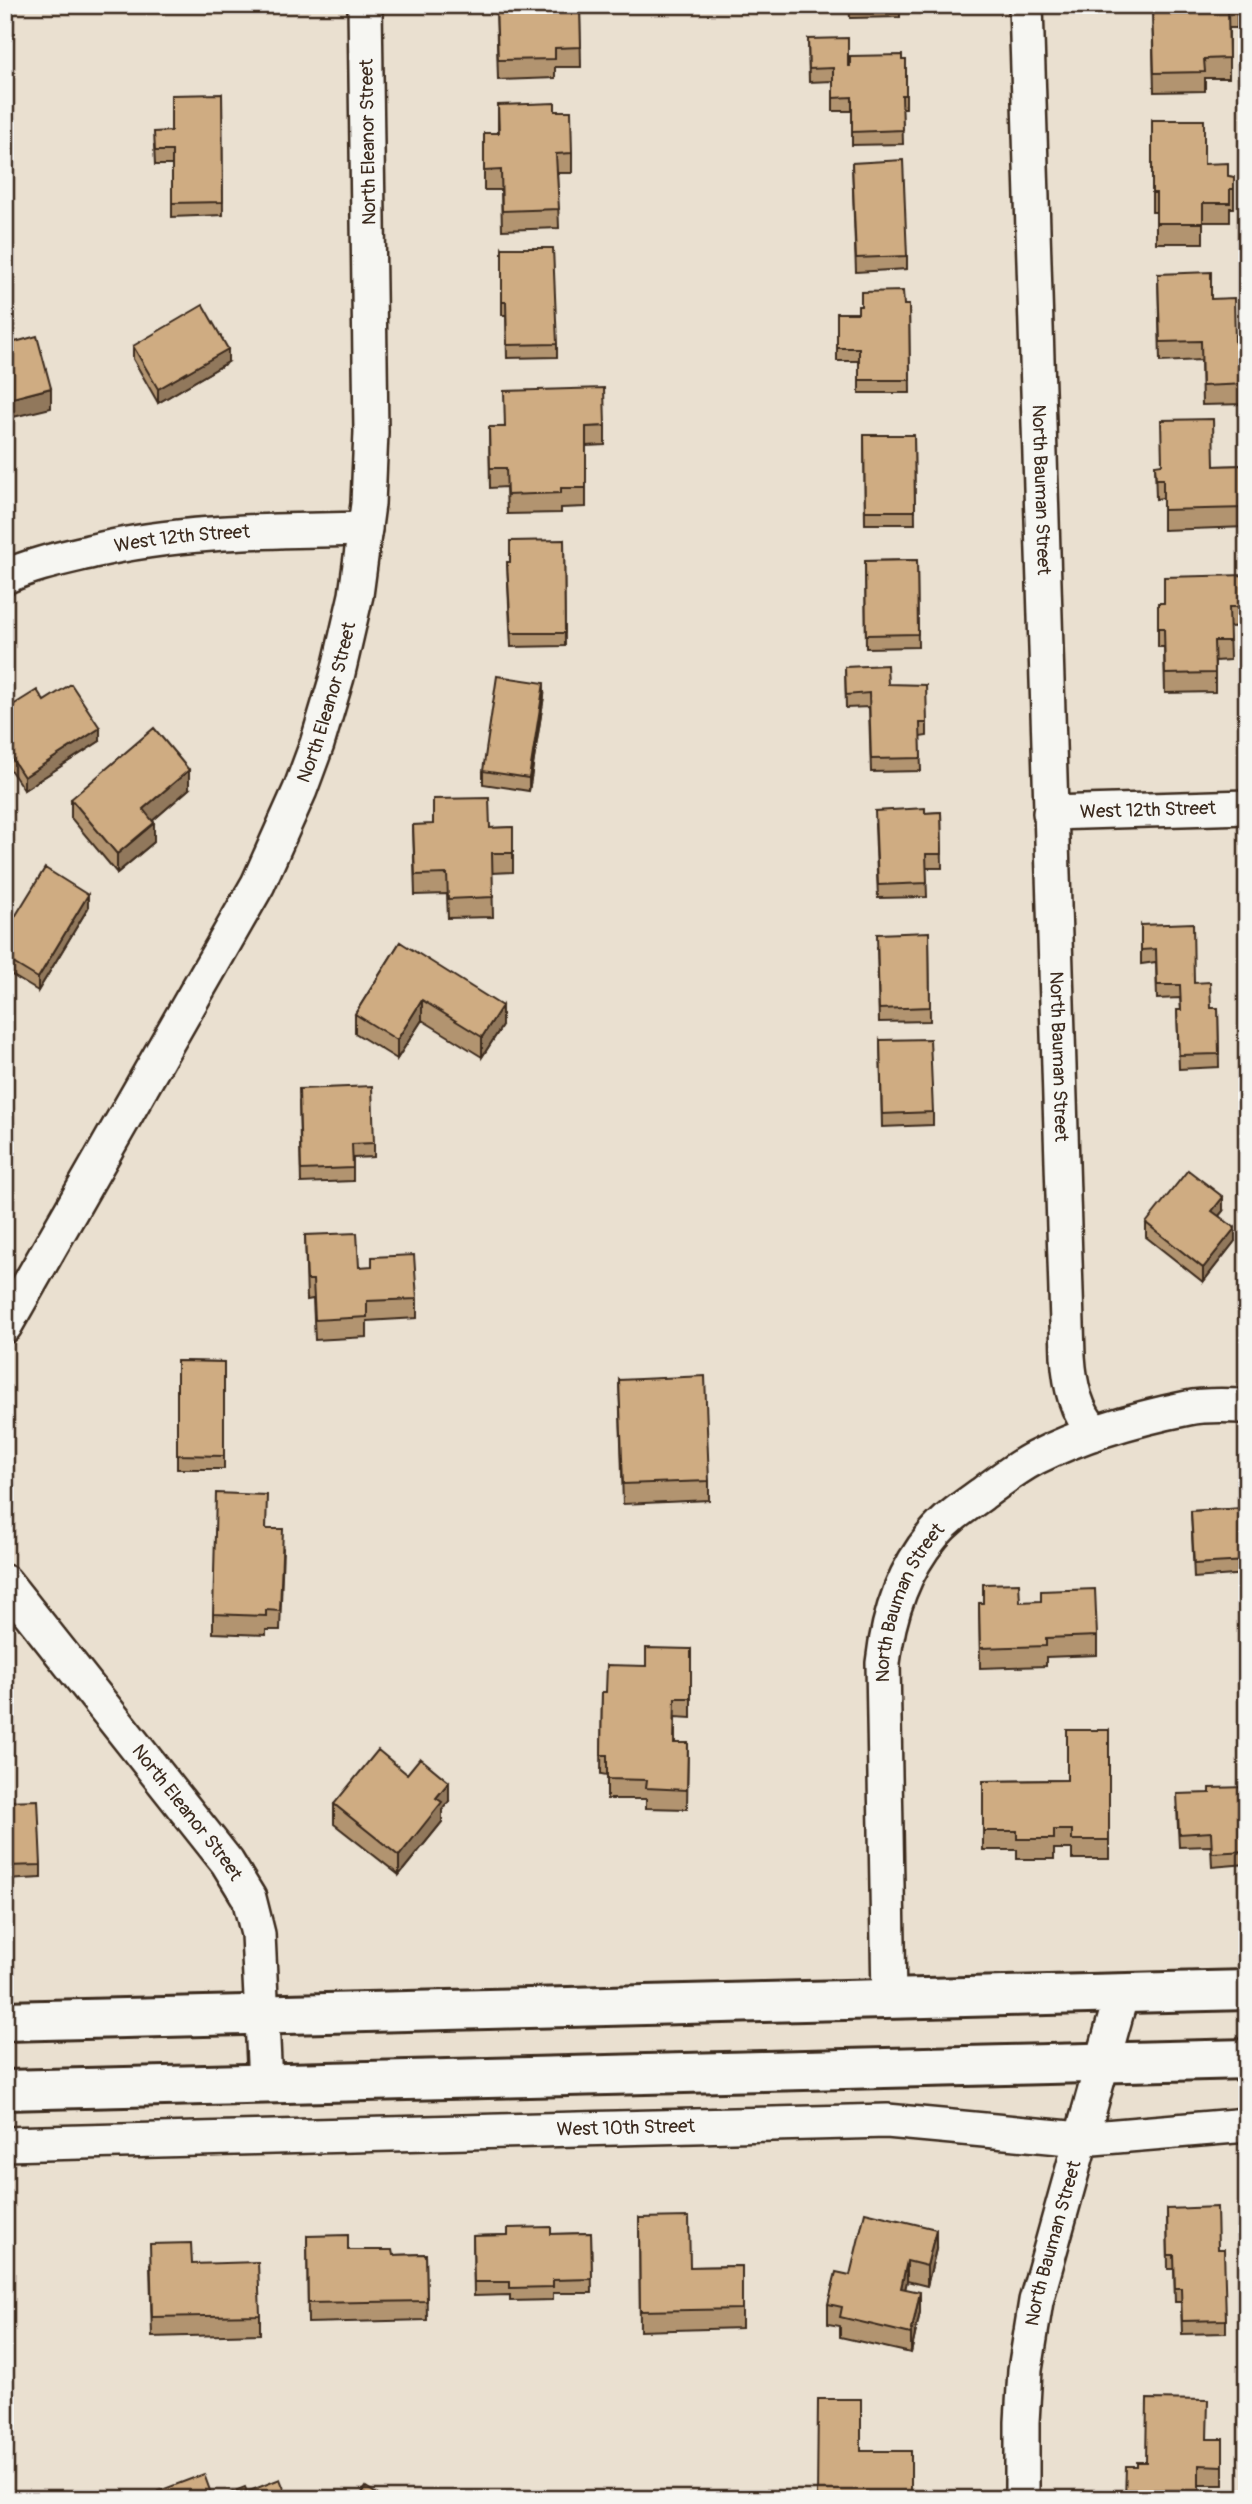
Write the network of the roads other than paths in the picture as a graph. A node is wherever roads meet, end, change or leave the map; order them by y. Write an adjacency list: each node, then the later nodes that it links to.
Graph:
1 (365, 5): 3 (street, North Eleanor Street)
2 (1026, 5): 6 (street, North Bauman Street)
3 (365, 529): 4 (street, West 12th Street); 7 (street, North Eleanor Street)
4 (5, 577)
5 (1247, 807): 6 (street, West 12th Street)
6 (1050, 813): 9 (street, North Bauman Street)
7 (5, 1326)
8 (1247, 1406): 9 (street)
9 (1095, 1433): 13 (street, North Bauman Street)
10 (5, 1582): 14 (street, North Eleanor Street)
11 (1247, 1990): 12 (main road)
12 (1122, 1993): 13 (main road); 17 (street, North Bauman Street)
13 (889, 1998): 14 (main road)
14 (262, 2015): 15 (main road); 18 (street, North Eleanor Street)
15 (5, 2021)
16 (1247, 2059): 17 (main road)
17 (1101, 2063): 18 (main road); 21 (street, North Bauman Street)
18 (265, 2084): 19 (main road)
19 (5, 2090)
20 (1247, 2125): 21 (street, West 10th Street)
21 (1081, 2139): 22 (street, West 10th Street); 23 (street, North Bauman Street)
22 (5, 2144)
23 (1022, 2499)

